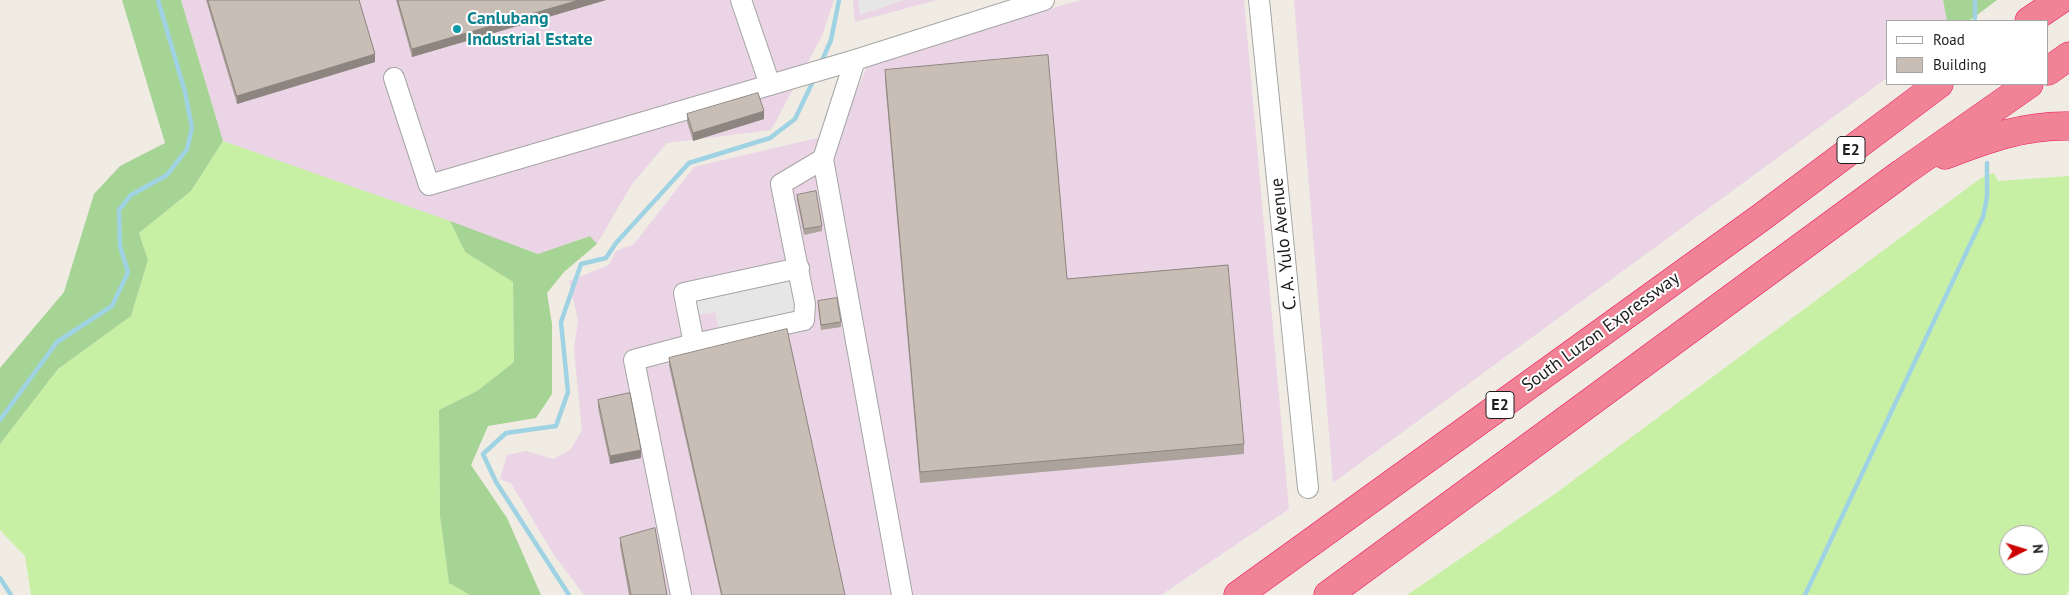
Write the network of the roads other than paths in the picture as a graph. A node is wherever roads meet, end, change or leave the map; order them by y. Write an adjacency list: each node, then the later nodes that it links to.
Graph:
1 (741, 0): 10 (street)
2 (1044, 0): 7 (street)
3 (1259, 0): 18 (street, C. A. Yulo Avenue)
4 (2060, 0): 5 (highway)
5 (2030, 20)
6 (2069, 56): 8 (highway)
7 (855, 60): 10 (street); 14 (street)
8 (2049, 70)
9 (394, 78): 10 (street)
10 (770, 85)
11 (1938, 85): 21 (highway, South Luzon Expressway / E2)
12 (2028, 85): 15 (highway)
13 (2069, 126): 15 (highway)
14 (823, 159): 16 (street); 20 (street)
15 (1902, 173): 22 (highway)
16 (798, 268): 17 (street); 17 (street)
17 (694, 344): 19 (street)
18 (1308, 488)
19 (681, 595)
20 (902, 595)
21 (1238, 595)
22 (1328, 595)

